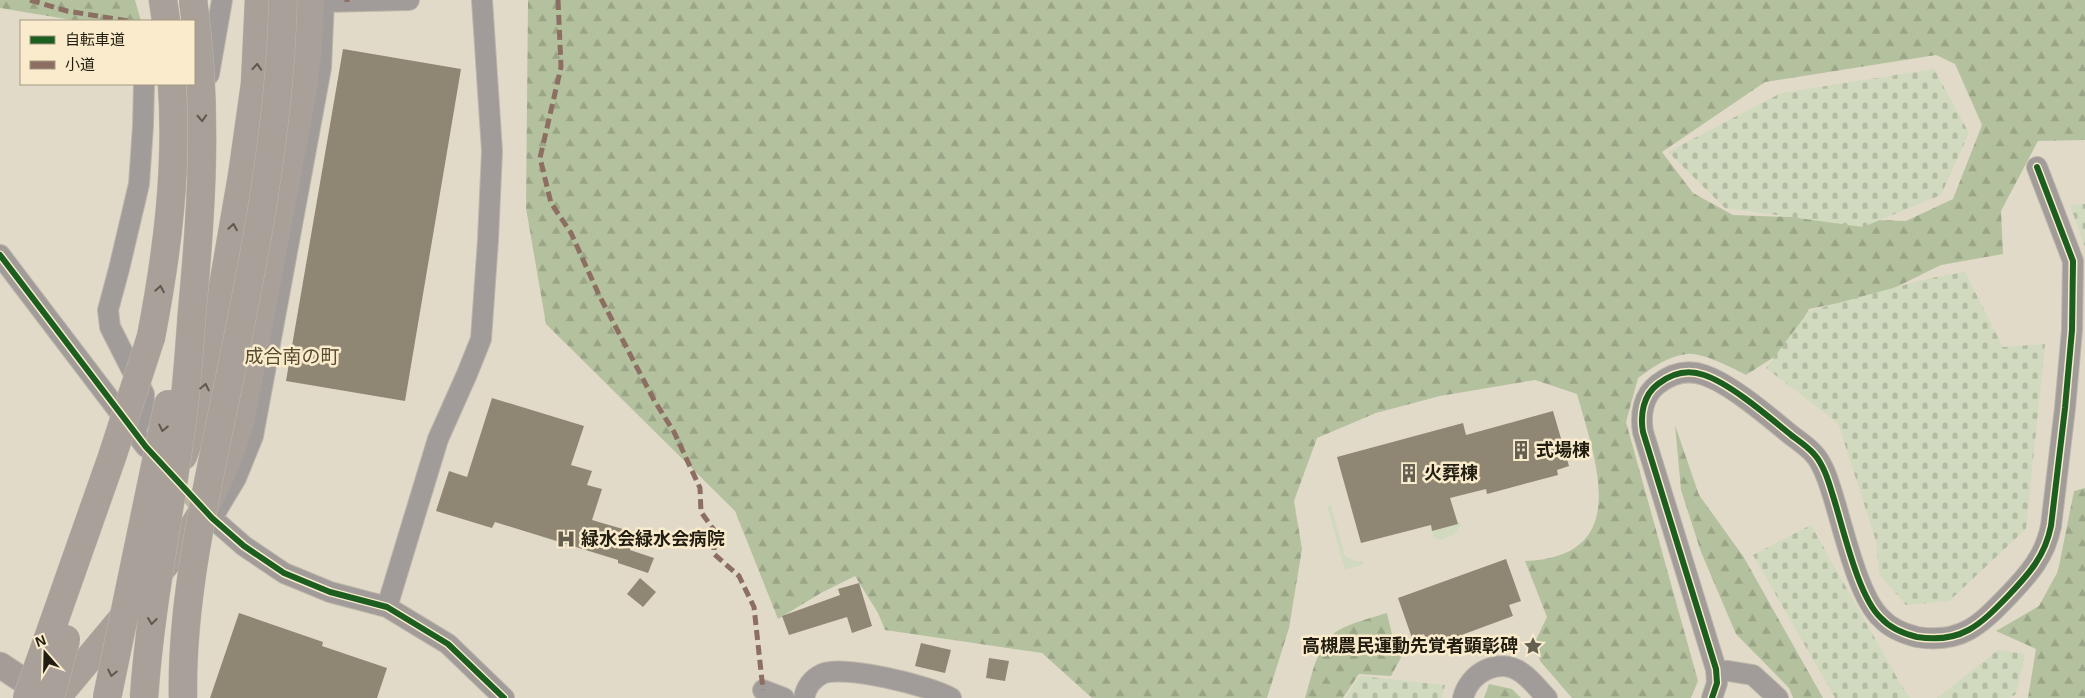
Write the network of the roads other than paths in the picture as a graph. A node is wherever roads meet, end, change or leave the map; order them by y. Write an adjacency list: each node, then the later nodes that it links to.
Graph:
1 (163, 0): 9 (highway)
2 (192, 0): 15 (highway, one-way to 15, bridge)
3 (222, 0): 10 (street)
4 (259, 0): 27 (highway, one-way to 4)
5 (283, 0): 30 (highway, bridge)
6 (408, 0): 8 (street)
7 (482, 0): 21 (street)
8 (320, 1): 21 (street); 27 (highway)
9 (166, 20)
10 (195, 76)
11 (144, 85): 14 (street)
12 (172, 85): 17 (highway, one-way to 12)
13 (2037, 167): 16 (street)
14 (0, 255)
15 (194, 295): 28 (highway, one-way to 28, bridge); 29 (highway, one-way to 29, bridge)
16 (2072, 330): 18 (street); 20 (street)
17 (151, 337): 25 (highway, bridge); 26 (highway, bridge)
18 (2085, 353)
19 (2085, 387): 20 (street)
20 (2066, 395): 23 (street)
21 (386, 607): 31 (street)
22 (0, 665): 26 (main road)
23 (1716, 669): 37 (street); 38 (street)
24 (763, 690): 32 (street)
25 (27, 698)
26 (50, 698)
27 (56, 698)
28 (107, 698)
29 (144, 698)
30 (183, 698)
31 (504, 698)
32 (784, 698)
33 (804, 698): 34 (street)
34 (951, 698)
35 (1463, 698): 36 (street)
36 (1547, 698)
37 (1712, 698)
38 (1778, 698)

